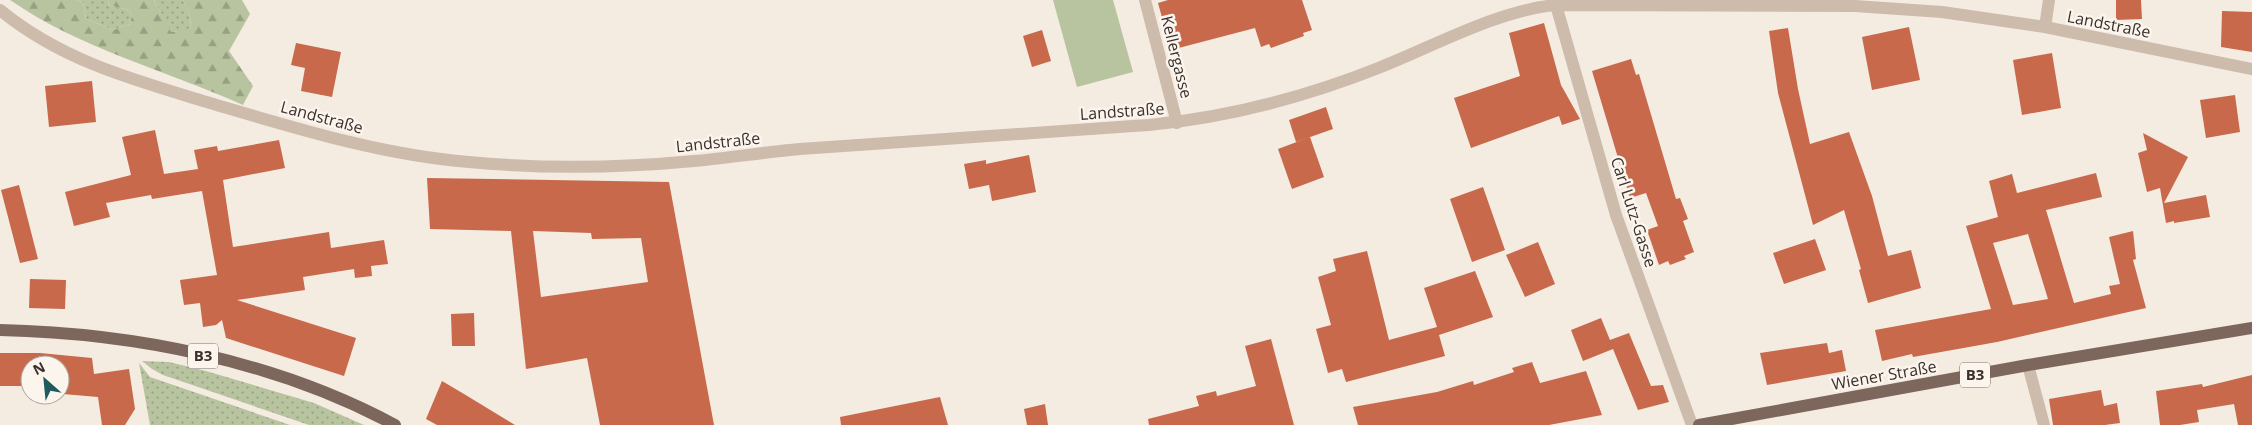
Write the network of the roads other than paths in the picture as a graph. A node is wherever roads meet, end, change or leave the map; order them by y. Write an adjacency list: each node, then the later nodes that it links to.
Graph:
1 (1145, 0): 7 (street, Kellergasse)
2 (2049, 0): 5 (street)
3 (1556, 5): 5 (street, Landstraße); 7 (street, Landstraße); 12 (street, Carl Lutz-Gasse)
4 (0, 10): 7 (street, Landstraße)
5 (2045, 28): 6 (street, Landstraße)
6 (2252, 69)
7 (1176, 123)
8 (2252, 328): 10 (main road, Wiener Straße / B3)
9 (0, 330): 11 (main road, B3)
10 (2028, 365): 13 (main road, Wiener Straße / B3); 14 (street)
11 (395, 425)
12 (1692, 425)
13 (1699, 425)
14 (2044, 425)

